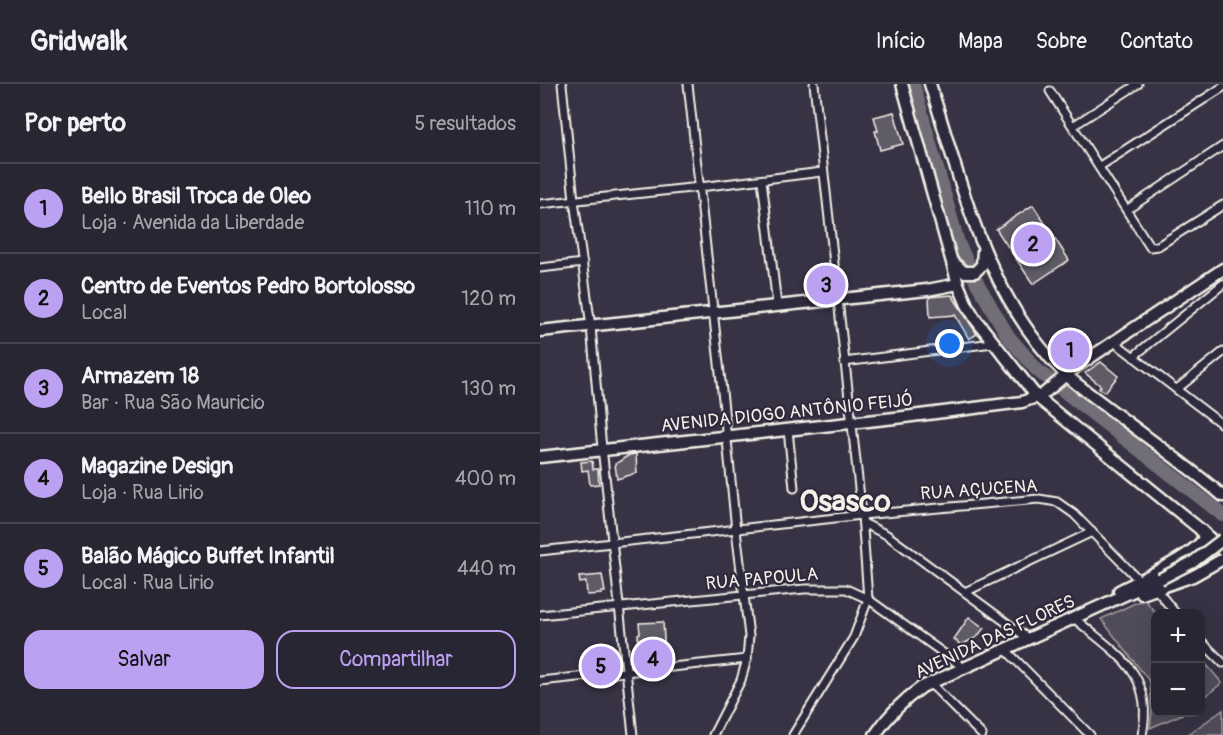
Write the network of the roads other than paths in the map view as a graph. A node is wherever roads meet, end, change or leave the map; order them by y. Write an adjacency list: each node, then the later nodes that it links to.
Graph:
1 (562, 84): 15 (street)
2 (688, 84): 14 (street)
3 (814, 84): 12 (street)
4 (902, 84): 21 (main road)
5 (930, 84): 19 (main road)
6 (1138, 84): 9 (street)
7 (1223, 87): 11 (street)
8 (1050, 91): 9 (street)
9 (1073, 126): 11 (street)
10 (1223, 146): 18 (street)
11 (1100, 166): 18 (street)
12 (822, 172): 13 (street); 26 (street)
13 (762, 180): 14 (street); 27 (street)
14 (700, 188): 15 (street); 28 (street)
15 (574, 200): 16 (street); 20 (street)
16 (540, 204)
17 (1223, 205): 18 (street)
18 (1128, 209)
19 (983, 253): 21 (main road); 36 (main road)
20 (583, 263): 22 (street); 29 (street)
21 (954, 263): 24 (main road)
22 (540, 268)
23 (1223, 269): 31 (main road)
24 (958, 284): 26 (main road); 32 (main road)
25 (1223, 284): 34 (street)
26 (837, 298): 27 (main road); 35 (street)
27 (777, 305): 28 (main road)
28 (713, 312): 29 (main road); 42 (street)
29 (591, 327): 30 (main road); 43 (street)
30 (540, 331)
31 (1113, 341): 34 (street); 36 (main road)
32 (993, 342): 35 (street); 38 (main road)
33 (1223, 352): 37 (street)
34 (1134, 356): 37 (street)
35 (844, 362): 39 (street)
36 (1062, 378): 38 (main road); 46 (main road)
37 (1177, 389): 40 (street)
38 (1040, 396): 39 (main road, AVENIDA DIOGO ANTÔNIO FEIJÓ); 49 (main road)
39 (851, 422): 41 (main road, AVENIDA DIOGO ANTÔNIO FEIJÓ); 47 (street)
40 (1222, 423)
41 (788, 430): 42 (main road, AVENIDA DIOGO ANTÔNIO FEIJÓ); 45 (street)
42 (727, 437): 43 (main road, AVENIDA DIOGO ANTÔNIO FEIJÓ); 48 (street)
43 (602, 450): 44 (main road, AVENIDA DIOGO ANTÔNIO FEIJÓ); 52 (street)
44 (540, 457)
45 (794, 488)
46 (1221, 491)
47 (862, 519): 48 (street, RUA AÇUCENA); 50 (street, RUA AÇUCENA); 60 (street); 62 (street)
48 (736, 530): 52 (street, RUA AÇUCENA); 61 (street)
49 (1201, 530): 54 (main road); 55 (main road)
50 (1092, 532): 58 (street, RUA AÇUCENA); 60 (street)
51 (1223, 539): 59 (main road, bridge)
52 (612, 545): 53 (street, RUA AÇUCENA); 64 (street)
53 (540, 551)
54 (1191, 551): 57 (main road); 58 (main road, AVENIDA DAS FLORES)
55 (1223, 551)
56 (1223, 560): 57 (main road, AVENIDA DAS FLORES)
57 (1194, 576): 59 (main road, AVENIDA DAS FLORES)
58 (1139, 580): 63 (main road, AVENIDA DAS FLORES)
59 (1158, 584): 63 (main road, AVENIDA DAS FLORES); 65 (street)
60 (965, 592): 68 (street)
61 (744, 596): 62 (street, RUA PAPOULA); 64 (street, RUA PAPOULA); 71 (street)
62 (868, 599): 73 (street, RUA PAPOULA); 79 (street)
63 (1110, 602): 67 (main road, AVENIDA DAS FLORES)
64 (619, 608): 66 (street, RUA PAPOULA); 74 (street)
65 (1173, 609)
66 (540, 615)
67 (1074, 618): 68 (main road, AVENIDA DAS FLORES); 83 (street)
68 (1029, 639): 70 (main road, AVENIDA DAS FLORES)
69 (1205, 645): 72 (street)
70 (1005, 649): 73 (main road, AVENIDA DAS FLORES); 82 (street)
71 (747, 659): 74 (street); 78 (street)
72 (1223, 663)
73 (964, 668): 76 (main road, AVENIDA DAS FLORES)
74 (626, 673): 75 (street); 77 (street)
75 (540, 681)
76 (930, 683): 80 (main road, AVENIDA DAS FLORES); 81 (street)
77 (633, 735)
78 (713, 735)
79 (793, 735)
80 (875, 735)
81 (982, 735)
82 (1090, 735)
83 (1142, 735)

